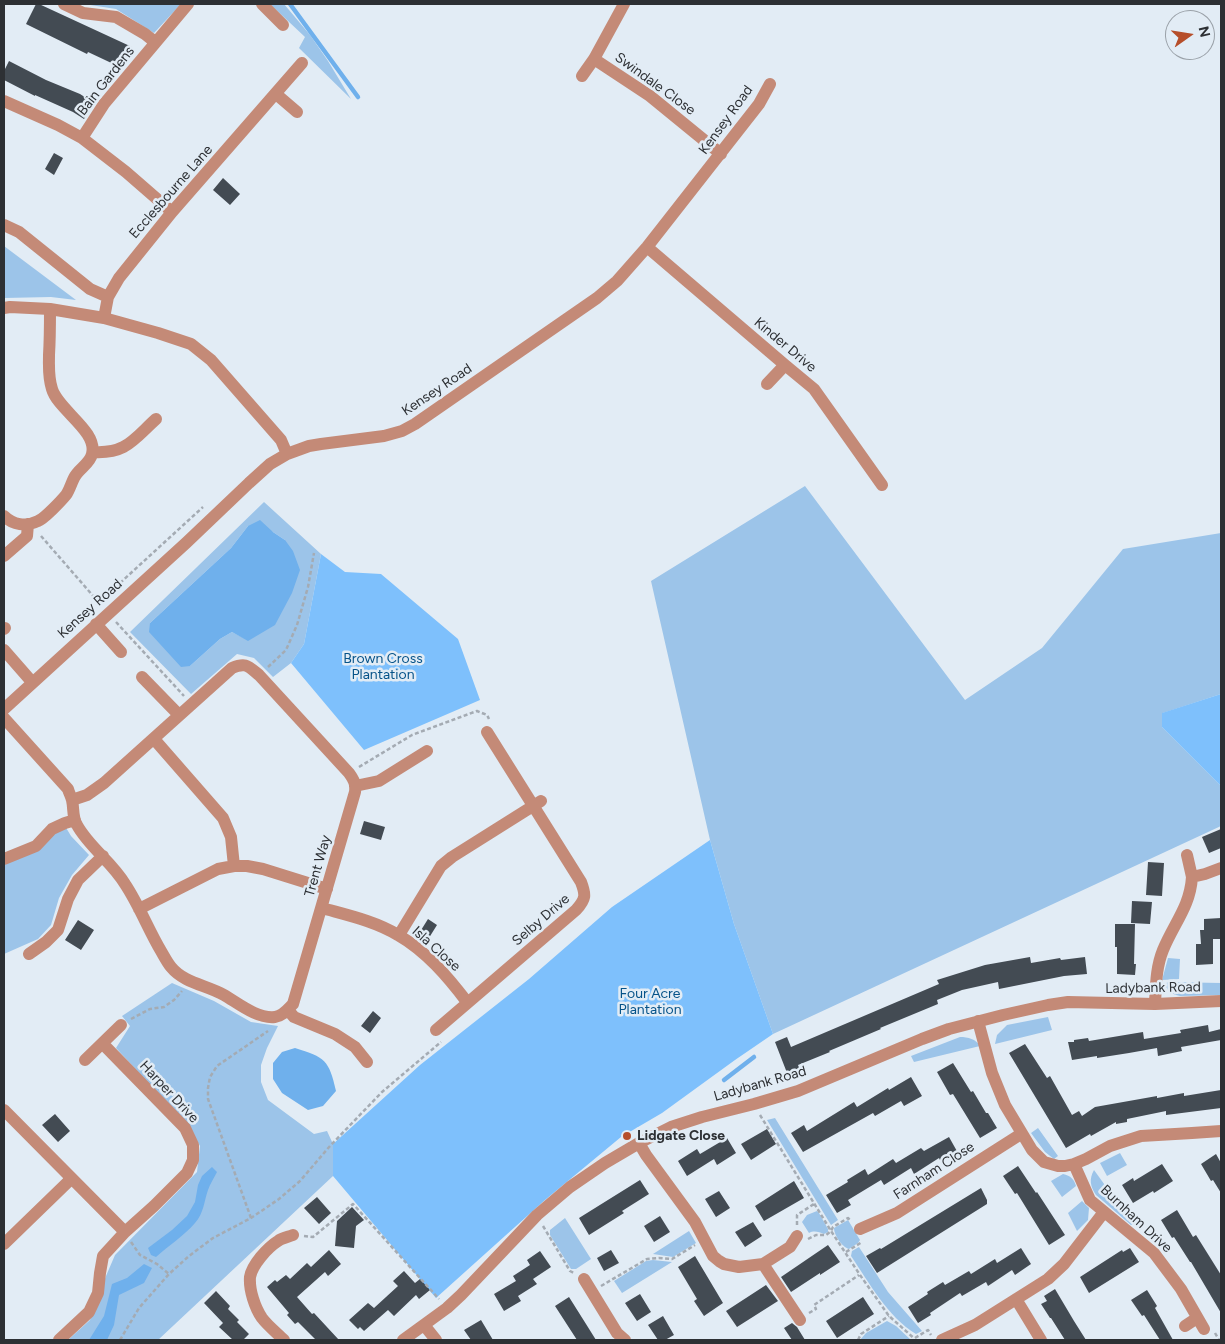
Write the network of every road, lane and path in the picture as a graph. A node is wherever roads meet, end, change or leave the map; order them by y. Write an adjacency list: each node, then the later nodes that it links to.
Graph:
1 (64, 4): 6 (street, Bain Gardens)
2 (188, 4): 6 (street, Bain Gardens)
3 (262, 4): 5 (street)
4 (624, 4): 7 (street, Swindale Close)
5 (283, 25)
6 (155, 42): 14 (street, Bain Gardens)
7 (594, 59): 9 (street, Swindale Close); 15 (street, Swindale Close)
8 (302, 63): 11 (street, Ecclesbourne Lane)
9 (582, 76)
10 (770, 84): 15 (street, Kensey Road)
11 (276, 94): 13 (street); 16 (street, Ecclesbourne Lane)
12 (4, 101): 14 (street)
13 (297, 112)
14 (82, 138): 16 (street)
15 (721, 154): 18 (street, Kensey Road)
16 (172, 212): 19 (street, Ecclesbourne Lane)
17 (4, 225): 19 (street)
18 (647, 247): 23 (street, Kinder Drive); 27 (street, Kensey Road)
19 (108, 297): 22 (street, Ecclesbourne Lane)
20 (4, 308): 21 (street)
21 (50, 309): 22 (street); 26 (street)
22 (104, 318): 27 (street)
23 (785, 365): 24 (street); 28 (street, Kinder Drive)
24 (767, 384)
25 (156, 419): 26 (street)
26 (93, 452): 30 (street)
27 (288, 454): 33 (street, Kensey Road)
28 (882, 485)
29 (4, 516): 30 (street)
30 (28, 524): 32 (street)
31 (314, 553): 36 (path)
32 (4, 556)
33 (96, 624): 35 (street); 38 (street, Kensey Road)
34 (4, 650): 38 (street)
35 (121, 652)
36 (259, 675): 40 (street); 45 (street)
37 (142, 677): 40 (street)
38 (32, 682): 39 (street, Kensey Road)
39 (4, 709)
40 (179, 715): 43 (street)
41 (4, 718): 47 (street)
42 (489, 727): 45 (path); 48 (street, Selby Drive)
43 (154, 739): 47 (street); 53 (street)
44 (427, 751): 46 (street)
45 (349, 773): 46 (street)
46 (356, 786): 56 (street, Trent Way)
47 (72, 800): 49 (street)
48 (537, 804): 59 (street); 63 (street, Selby Drive)
49 (74, 820): 51 (street); 52 (street)
50 (1187, 855): 55 (street)
51 (103, 856): 58 (street); 60 (street)
52 (4, 859)
53 (234, 866): 56 (street); 58 (street)
54 (1221, 868): 55 (street)
55 (1192, 877): 64 (street)
56 (327, 889): 57 (street, Trent Way)
57 (322, 908): 59 (street, Isla Close); 65 (street, Trent Way)
58 (139, 909): 61 (street)
59 (399, 935): 63 (street, Isla Close)
60 (29, 954)
61 (187, 981): 66 (street); 68 (path)
62 (1221, 1001): 64 (street, Ladybank Road)
63 (467, 1002): 69 (street)
64 (1155, 1004): 67 (street, Ladybank Road)
65 (288, 1010): 66 (street); 72 (street)
66 (276, 1017): 83 (path)
67 (978, 1021): 73 (street, Ladybank Road); 76 (street)
68 (121, 1026): 70 (street)
69 (441, 1033): 83 (path)
70 (103, 1044): 71 (street); 86 (street, Harper Drive)
71 (85, 1060)
72 (367, 1062)
73 (754, 1104): 77 (street, Ladybank Road); 80 (path)
74 (4, 1110): 79 (street)
75 (1221, 1131): 78 (street)
76 (1021, 1134): 78 (street); 84 (street, Farnham Close)
77 (638, 1142): 82 (street, Ladybank Road); 89 (street)
78 (1074, 1164): 81 (street, Burnham Drive)
79 (71, 1179): 86 (street); 90 (street)
80 (814, 1204): 85 (path); 88 (path)
81 (1104, 1212): 96 (street); 101 (street, Burnham Drive)
82 (537, 1215): 94 (path); 97 (street, Ladybank Road)
83 (251, 1218): 92 (path)
84 (860, 1229): 85 (path)
85 (831, 1231): 88 (path); 93 (path)
86 (125, 1232): 92 (path); 102 (street, Harper Drive)
87 (293, 1235): 97 (path); 105 (street)
88 (797, 1236): 91 (street)
89 (704, 1239): 91 (street); 95 (path)
90 (4, 1244)
91 (763, 1264): 99 (street)
92 (169, 1274): 104 (path)
93 (860, 1275): 98 (path); 99 (path)
94 (584, 1280): 95 (street)
95 (592, 1292): 108 (street)
96 (1016, 1299): 111 (street); 112 (street)
97 (447, 1308): 100 (street, Ladybank Road)
98 (889, 1316): 103 (path); 109 (path)
99 (799, 1319)
100 (424, 1325): 106 (street, Ladybank Road); 107 (street)
101 (1184, 1326)
102 (65, 1338)
103 (916, 1339): 110 (path)
104 (120, 1340)
105 (284, 1340)
106 (403, 1340)
107 (436, 1340)
108 (625, 1340)
109 (858, 1340)
110 (935, 1340)
111 (942, 1340)
112 (1041, 1340)

